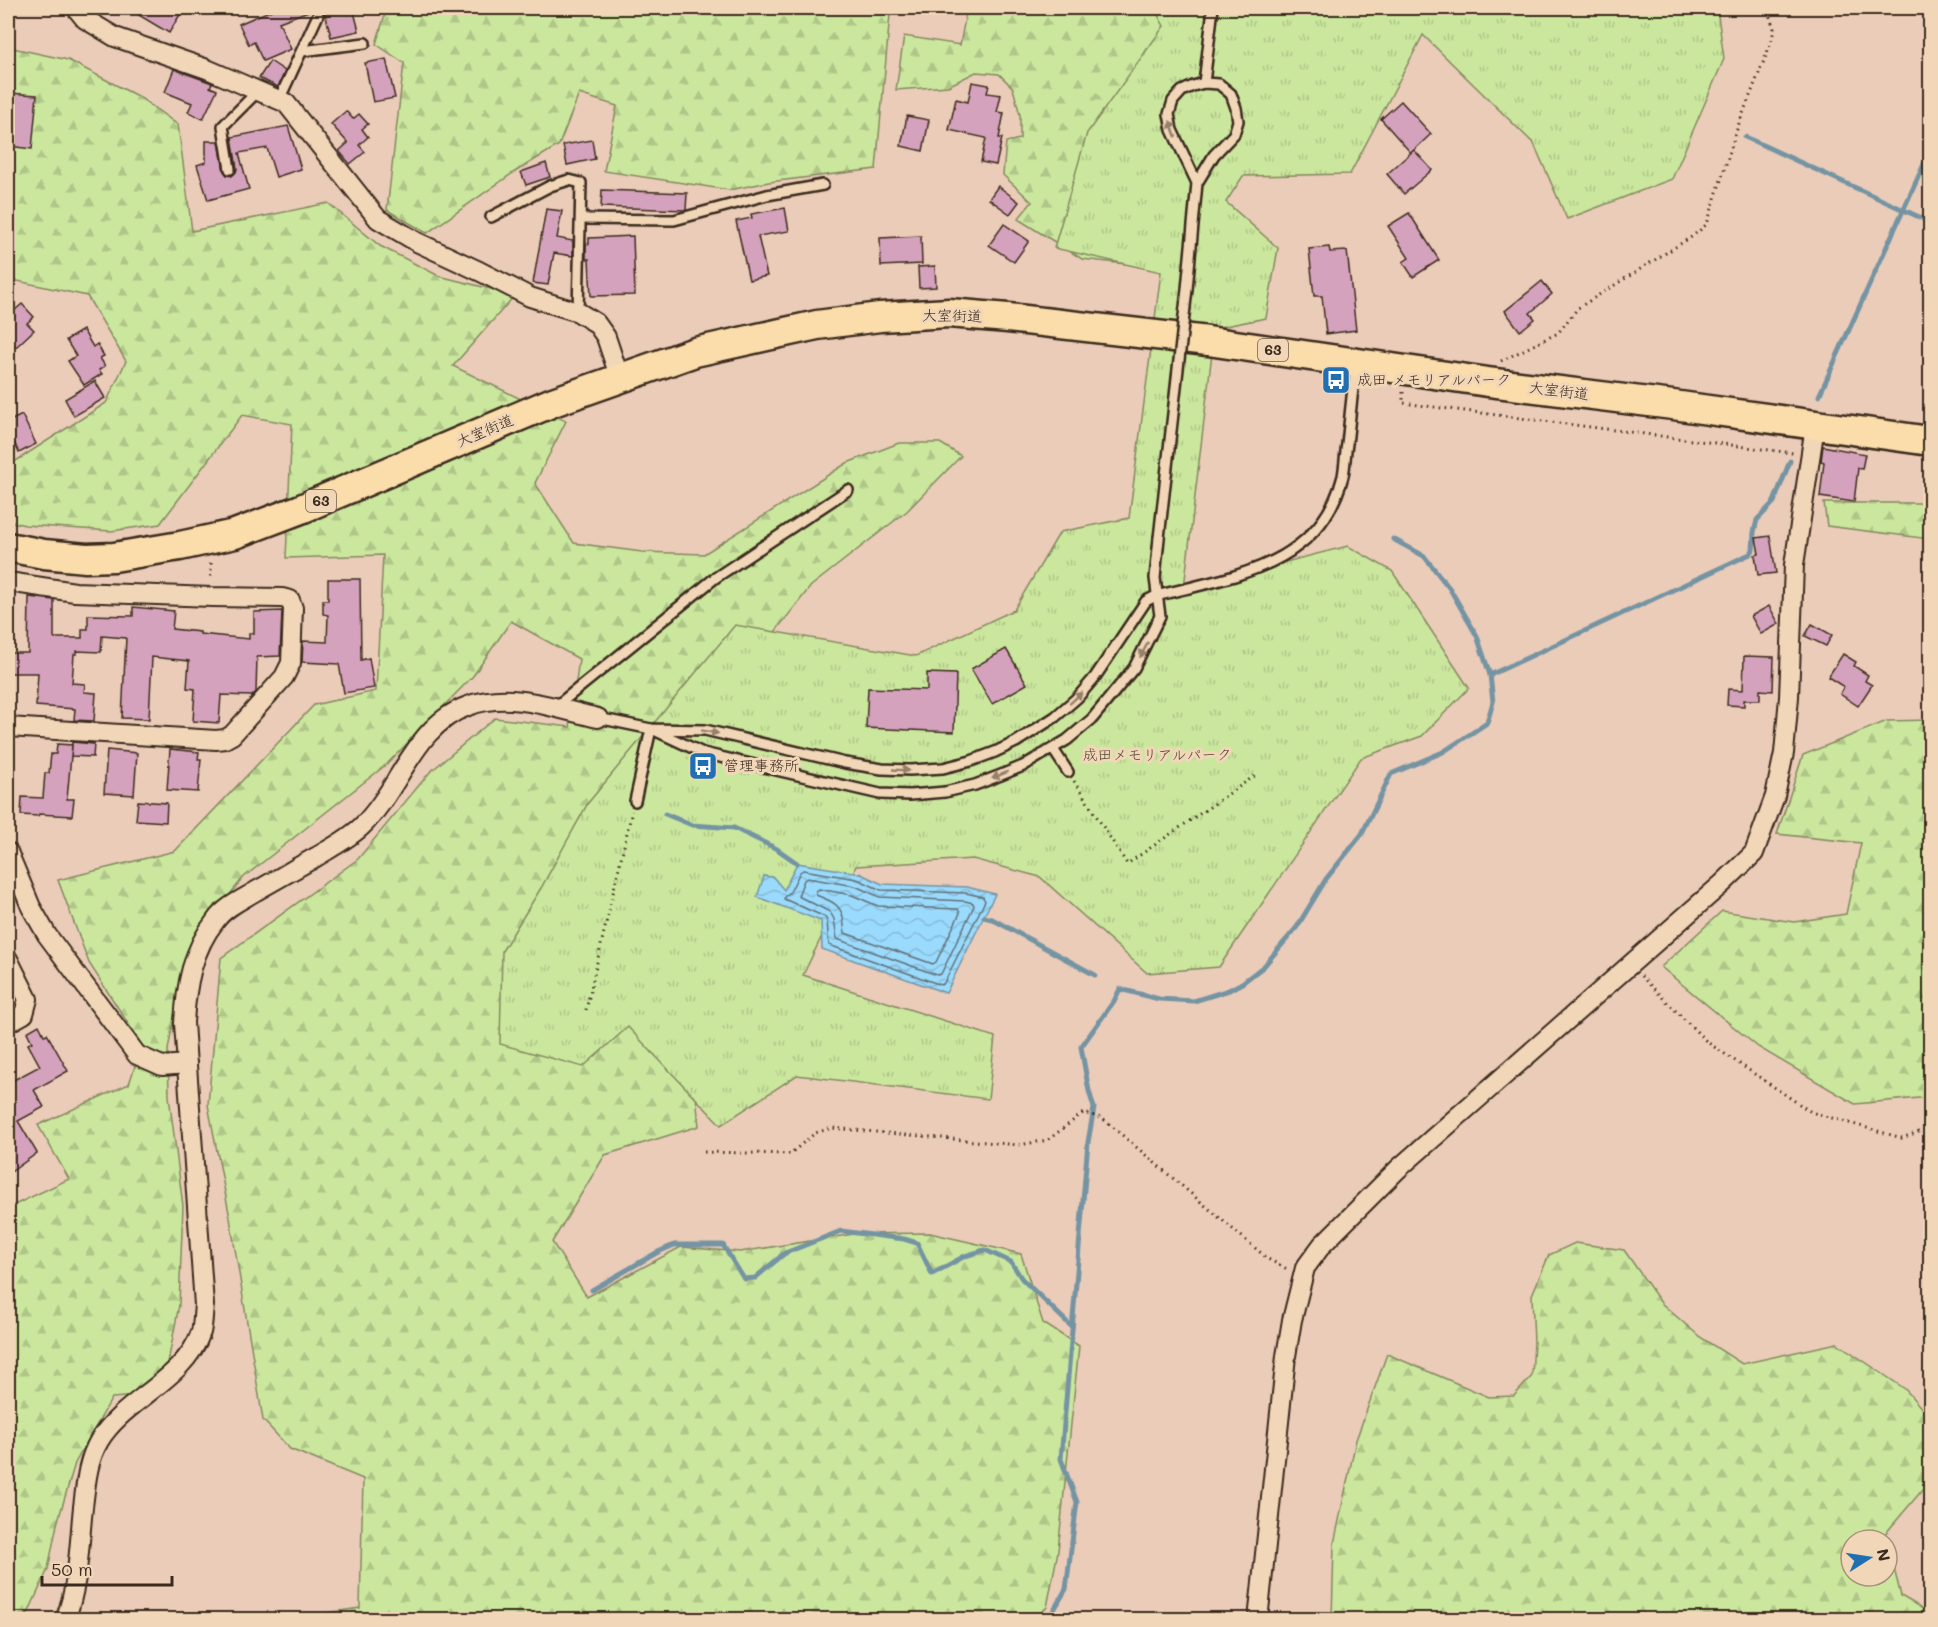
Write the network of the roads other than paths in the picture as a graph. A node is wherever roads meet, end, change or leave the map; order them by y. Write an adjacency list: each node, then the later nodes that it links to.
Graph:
1 (76, 8): 7 (street)
2 (1213, 8): 6 (lane)
3 (318, 15): 5 (lane)
4 (365, 43): 5 (lane)
5 (302, 51): 8 (lane)
6 (1204, 83): 10 (lane, one-way to 6); 10 (lane)
7 (257, 92): 8 (street); 9 (lane)
8 (279, 100): 14 (street)
9 (230, 169)
10 (1197, 183): 22 (lane, bridge)
11 (824, 185): 13 (lane)
12 (491, 217): 13 (lane)
13 (581, 219): 14 (lane)
14 (578, 312): 16 (street)
15 (1356, 362): 16 (main road, 大室街道 / 63); 17 (main road, 大室街道 / 63); 22 (lane)
16 (620, 379): 20 (main road, 大室街道 / 63)
17 (1815, 426): 18 (main road, 大室街道 / 63); 35 (street)
18 (1930, 441)
19 (848, 490): 23 (lane)
20 (8, 547)
21 (8, 582): 25 (street)
22 (1156, 596): 26 (lane, one-way to 22); 27 (lane, one-way to 27)
23 (554, 708): 24 (street); 33 (street)
24 (598, 718): 26 (lane)
25 (8, 727)
26 (651, 729): 27 (lane, one-way to 26); 29 (lane)
27 (1053, 749): 28 (lane)
28 (1068, 772)
29 (635, 801)
30 (8, 852): 33 (street)
31 (8, 958): 32 (street)
32 (8, 1023)
33 (188, 1064): 34 (street)
34 (65, 1620)
35 (1258, 1620)

